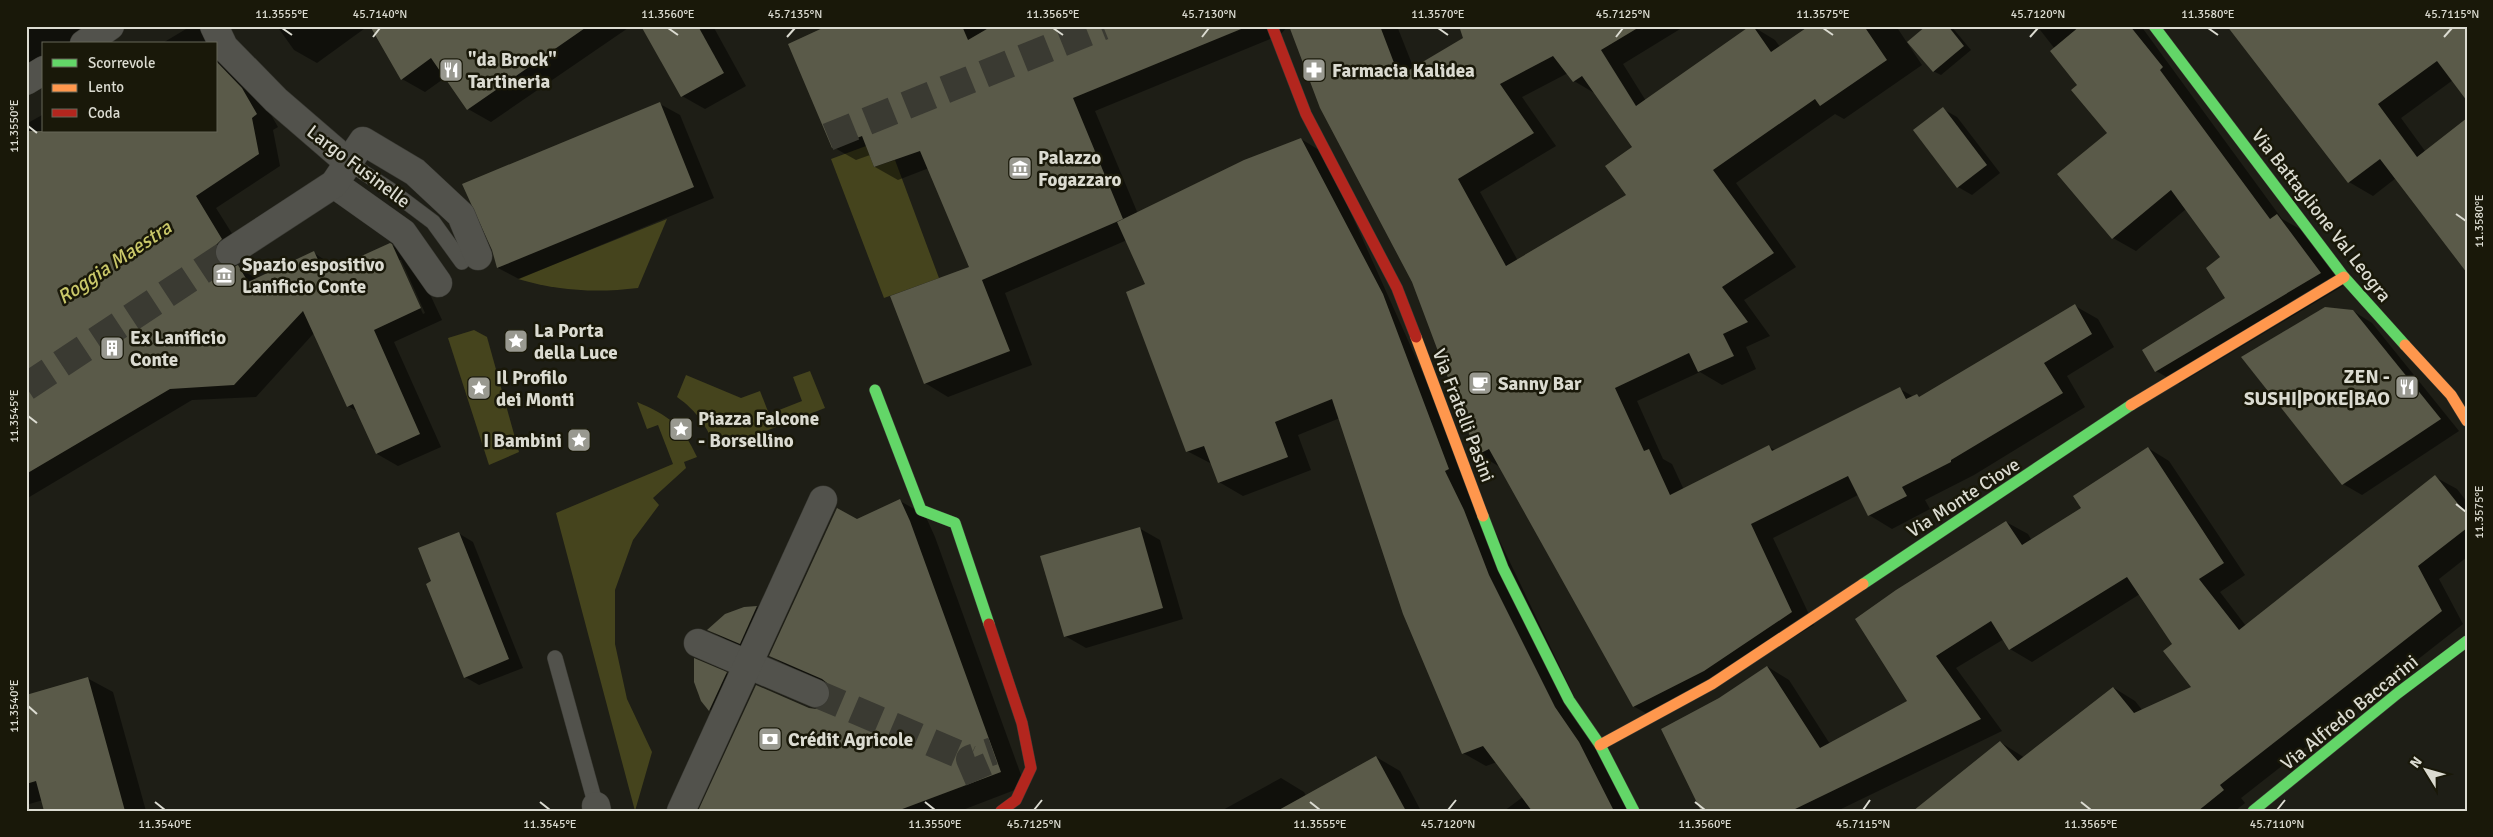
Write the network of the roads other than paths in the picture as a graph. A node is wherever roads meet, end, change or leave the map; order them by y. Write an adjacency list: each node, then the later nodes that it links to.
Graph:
1 (110, 26): 5 (street)
2 (214, 26): 8 (street, Largo Fusinelle)
3 (1272, 26): 23 (street, Via Fratelli Pasini)
4 (2154, 26): 11 (street, Via Battaglione Val Leogra)
5 (87, 42)
6 (42, 71): 7 (street)
7 (26, 80)
8 (341, 174): 9 (street); 10 (street); 12 (street, Largo Fusinelle)
9 (230, 252)
10 (470, 259)
11 (2344, 277): 14 (street, Via Battaglione Val Leogra); 23 (street, Via Monte Ciove)
12 (438, 283)
13 (875, 390): 26 (street)
14 (2451, 395): 15 (street); 16 (street, Via Battaglione Val Leogra)
15 (2467, 398)
16 (2467, 421)
17 (823, 500): 21 (street)
18 (2467, 641): 28 (street, Via Alfredo Baccarini)
19 (698, 643): 21 (street)
20 (555, 658): 24 (lane)
21 (748, 664): 22 (street); 25 (street)
22 (816, 693)
23 (1600, 745): 27 (street, Via Fratelli Pasini)
24 (596, 809)
25 (681, 811)
26 (1001, 811)
27 (1634, 811)
28 (2253, 811)

